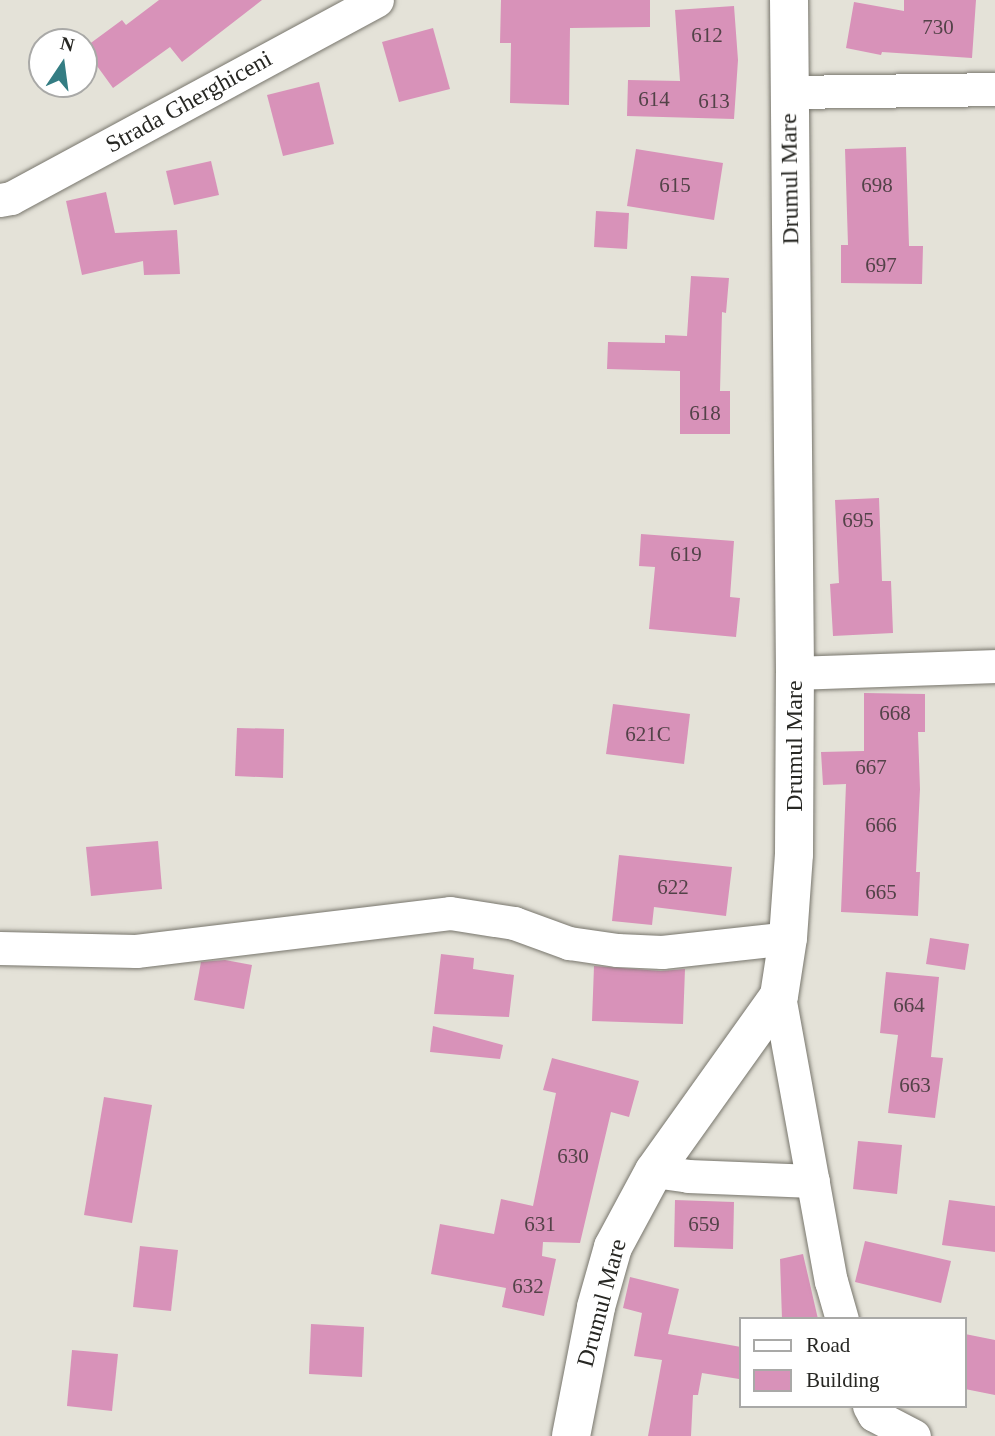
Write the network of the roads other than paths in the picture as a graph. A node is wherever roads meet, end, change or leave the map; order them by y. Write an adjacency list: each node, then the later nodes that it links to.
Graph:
1 (377, 0): 5 (street, Strada Gherghiceni)
2 (789, 0): 4 (street, Drumul Mare)
3 (995, 89): 4 (street)
4 (789, 92): 7 (street, Drumul Mare)
5 (0, 200)
6 (995, 666): 7 (street)
7 (795, 673): 8 (street, Drumul Mare)
8 (788, 938): 9 (street); 10 (street, Drumul Mare)
9 (0, 948)
10 (779, 996): 11 (street, Drumul Mare); 12 (street)
11 (654, 1171): 12 (street); 15 (street, Drumul Mare)
12 (813, 1181): 13 (street)
13 (842, 1317)
14 (871, 1419): 16 (street)
15 (571, 1436)
16 (914, 1436)

